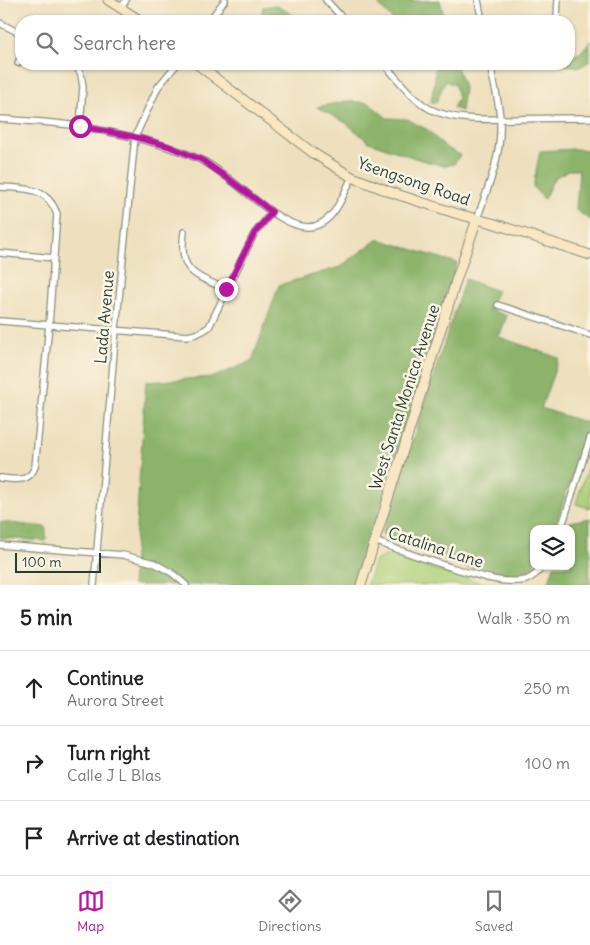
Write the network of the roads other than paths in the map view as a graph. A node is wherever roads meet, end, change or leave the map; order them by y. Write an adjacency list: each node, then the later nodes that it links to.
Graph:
1 (108, 0): 6 (main road)
2 (224, 0): 8 (street)
3 (326, 0): 9 (street)
4 (478, 0): 10 (street)
5 (558, 0): 11 (street)
6 (124, 4): 7 (main road)
7 (136, 15)
8 (213, 15)
9 (340, 15)
10 (481, 15)
11 (557, 15)
12 (0, 23): 13 (street)
13 (15, 31)
14 (78, 70): 22 (street)
15 (172, 70): 23 (street, Lada Avenue)
16 (206, 70): 24 (main road, Ysengsong Road)
17 (390, 70): 21 (street)
18 (491, 70): 21 (street)
19 (590, 118): 21 (street)
20 (0, 119): 22 (street)
21 (500, 119): 27 (street)
22 (80, 126): 23 (street)
23 (135, 137): 26 (street); 36 (street, Lada Avenue)
24 (352, 177): 26 (street); 27 (main road, Ysengsong Road)
25 (0, 187): 31 (street)
26 (272, 212): 32 (street)
27 (477, 219): 30 (main road, Ysengsong Road); 41 (main road, West Santa Monica Avenue)
28 (184, 232): 32 (street)
29 (0, 253): 31 (street)
30 (590, 255)
31 (54, 258): 35 (street)
32 (226, 289): 36 (street)
33 (498, 305): 37 (street)
34 (0, 321): 35 (street)
35 (49, 324): 36 (street); 39 (street)
36 (116, 329): 43 (street, Lada Avenue)
37 (590, 335)
38 (590, 438): 40 (street)
39 (0, 478)
40 (562, 525)
41 (374, 541): 44 (street, Catalina Lane); 47 (main road, West Santa Monica Avenue)
42 (0, 545): 43 (street)
43 (97, 552): 45 (street, Lada Avenue); 46 (street)
44 (540, 570)
45 (94, 585)
46 (186, 585)
47 (361, 585)

